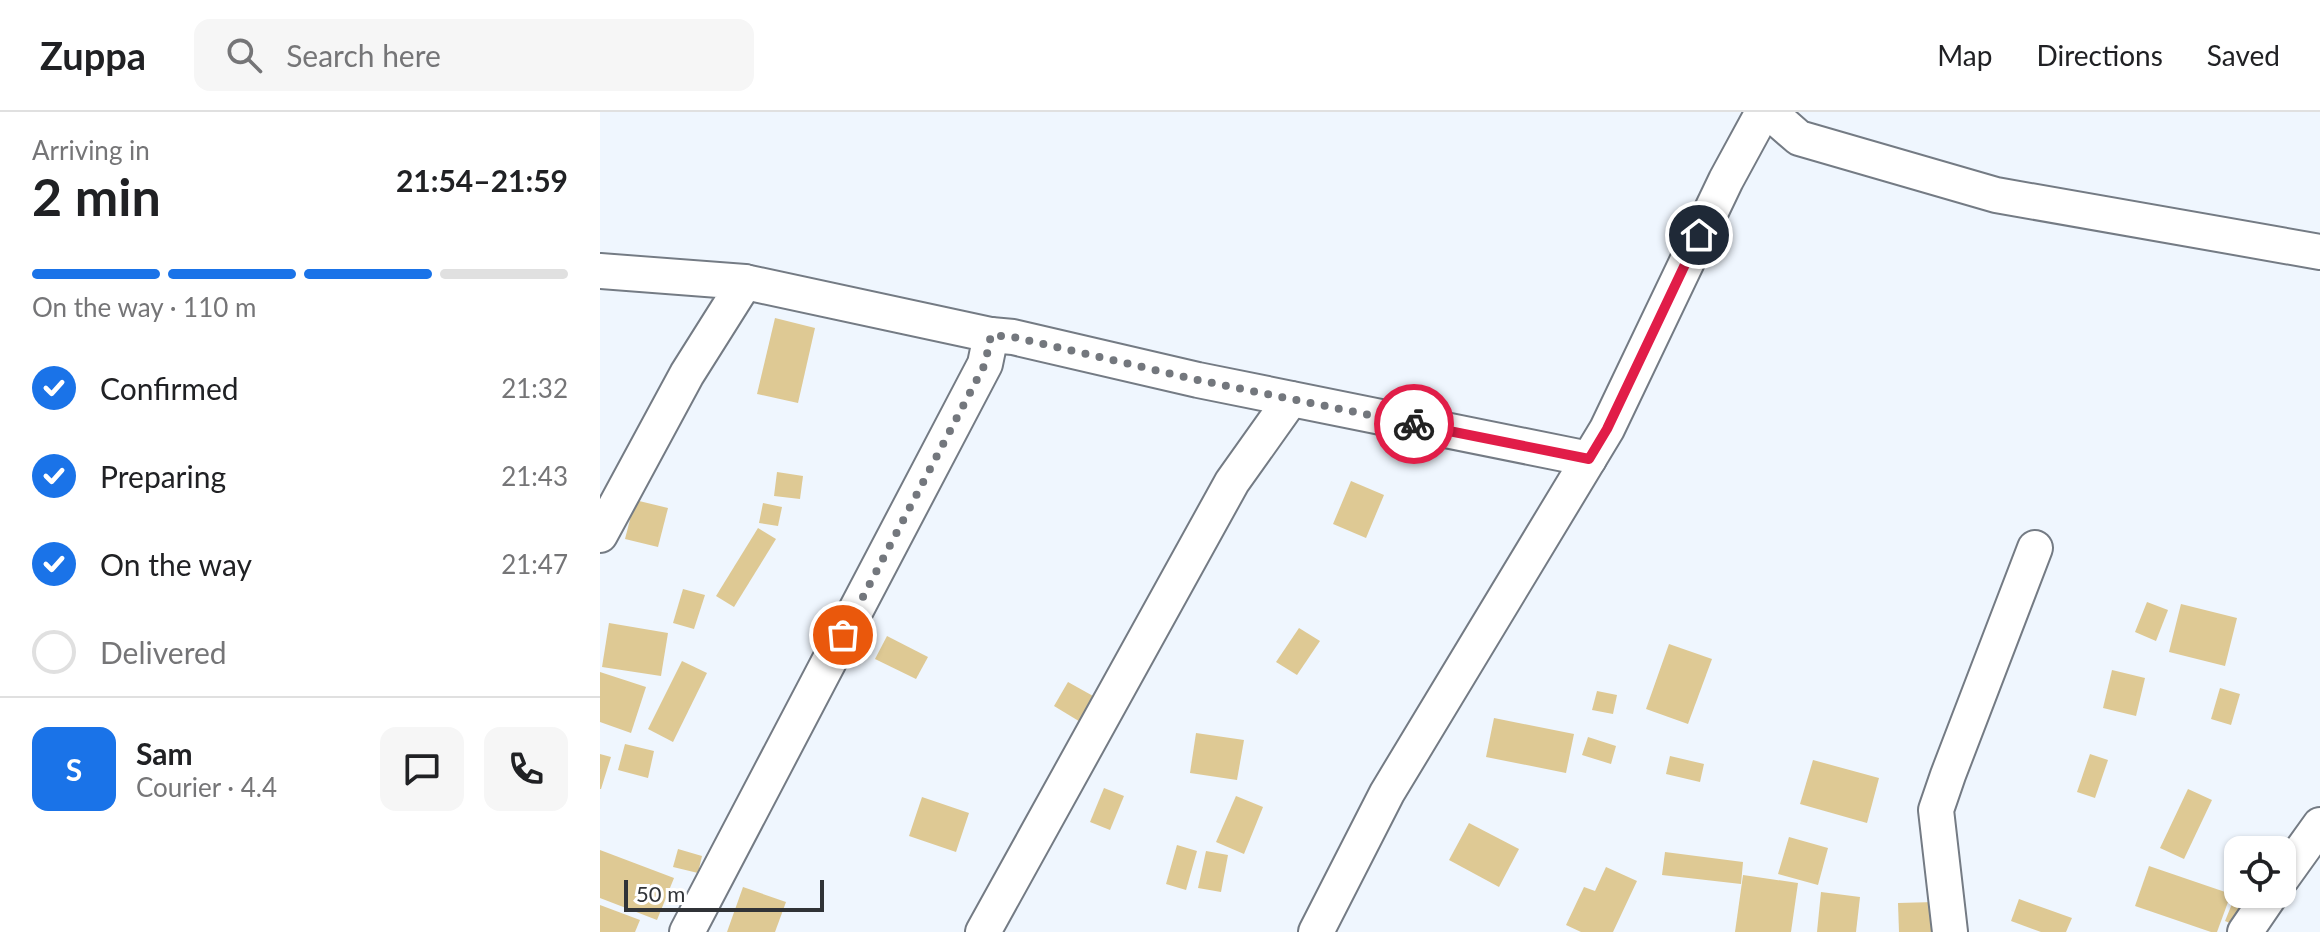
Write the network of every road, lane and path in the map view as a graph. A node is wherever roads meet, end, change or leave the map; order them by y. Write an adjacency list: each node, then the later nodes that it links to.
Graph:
1 (1763, 112): 8 (street)
2 (1769, 112): 3 (street)
3 (2320, 252)
4 (600, 271): 5 (street)
5 (745, 282): 6 (street); 9 (street)
6 (991, 335): 7 (street); 14 (street)
7 (1291, 399): 8 (street); 15 (street)
8 (1589, 459): 16 (street)
9 (600, 535)
10 (2035, 548): 17 (street)
11 (2320, 825): 12 (street)
12 (2296, 858)
13 (2261, 908): 18 (street)
14 (687, 932)
15 (983, 932)
16 (1316, 932)
17 (1950, 932)
18 (2245, 932)

